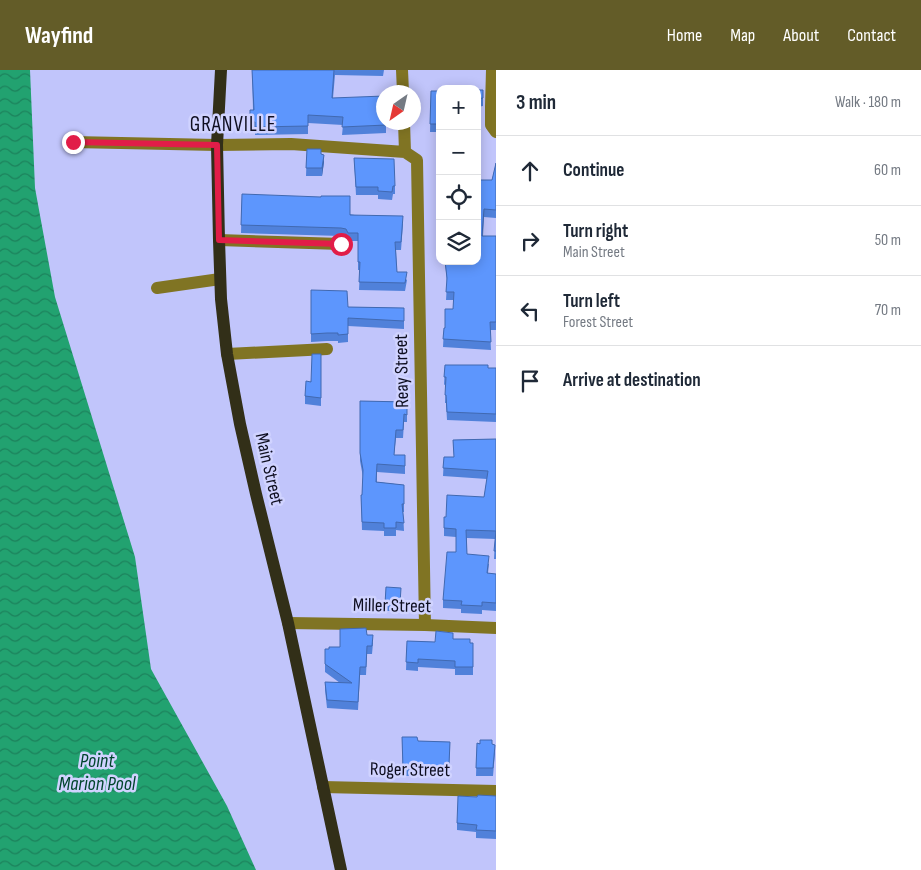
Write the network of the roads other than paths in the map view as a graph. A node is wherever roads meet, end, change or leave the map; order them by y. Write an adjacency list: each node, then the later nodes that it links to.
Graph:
1 (221, 70): 8 (main road, Main Street)
2 (402, 70): 4 (street)
3 (492, 70): 6 (street)
4 (403, 85)
5 (404, 130): 9 (street)
6 (496, 132)
7 (73, 142): 8 (street)
8 (217, 145): 9 (street); 10 (main road, Main Street)
9 (405, 152): 17 (street, Reay Street)
10 (219, 240): 11 (street); 12 (main road, Main Street)
11 (341, 244)
12 (220, 279): 13 (street); 15 (main road, Main Street)
13 (157, 288)
14 (327, 349): 15 (street)
15 (227, 354): 16 (main road, Main Street)
16 (288, 623): 17 (street, Miller Street); 19 (main road, Main Street)
17 (425, 625): 18 (street, Miller Street)
18 (496, 628)
19 (323, 787): 20 (street, Roger Street); 21 (main road, Main Street)
20 (496, 791)
21 (341, 870)

